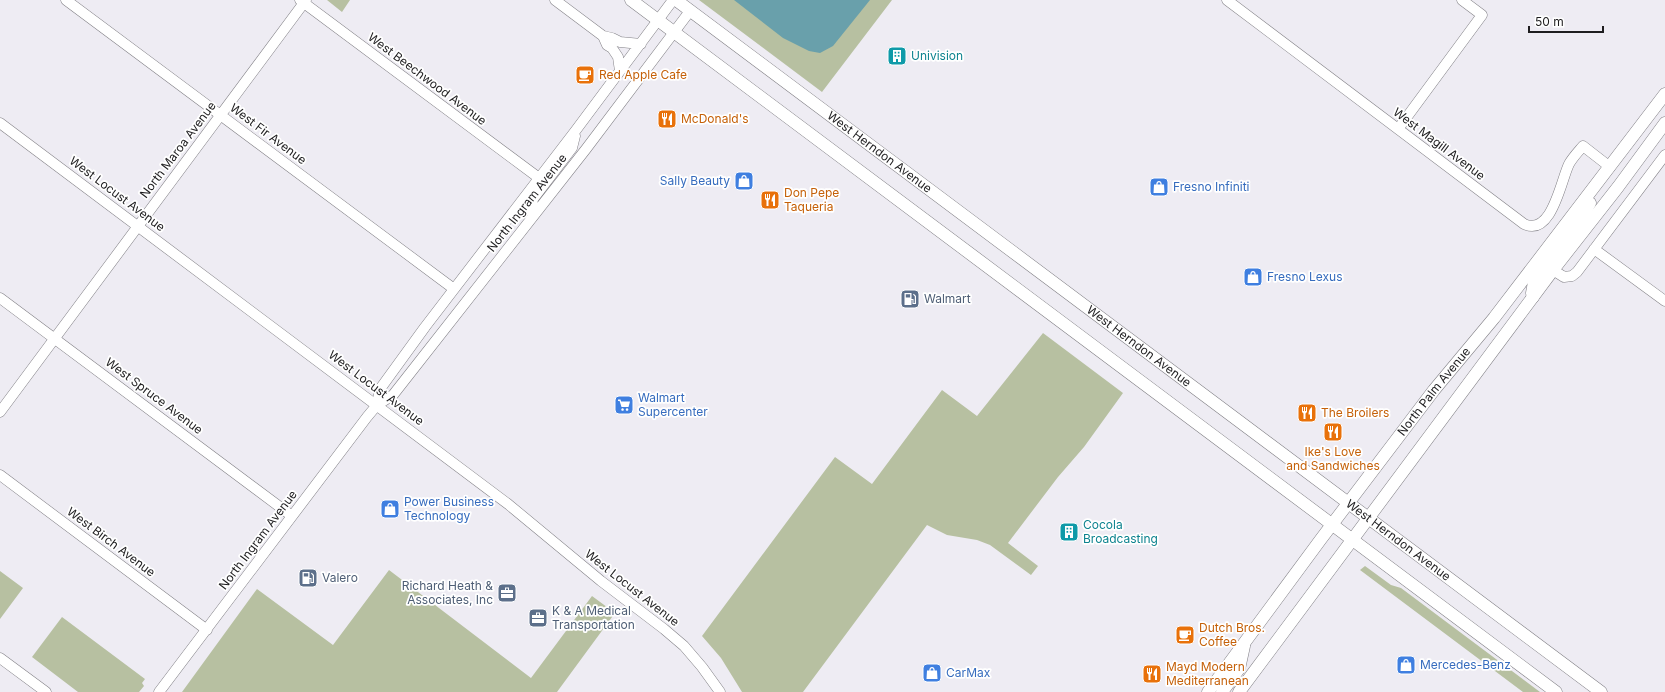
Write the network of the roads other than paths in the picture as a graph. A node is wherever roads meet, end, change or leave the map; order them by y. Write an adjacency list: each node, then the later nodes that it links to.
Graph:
1 (66, 0): 15 (street, West Fir Avenue)
2 (555, 0): 11 (street)
3 (631, 0): 9 (main road)
4 (674, 0): 8 (main road, West Herndon Avenue); 9 (street, North Ingram Avenue)
5 (1227, 0): 18 (street, West Magill Avenue)
6 (1462, 0): 18 (street)
7 (303, 1): 15 (street, North Maroa Avenue); 22 (street, West Beechwood Avenue)
8 (690, 10): 10 (street, North Ingram Avenue); 35 (main road, West Herndon Avenue)
9 (658, 20): 10 (main road); 12 (street, North Ingram Avenue)
10 (674, 33): 23 (street, North Ingram Avenue); 38 (main road)
11 (603, 36): 12 (street); 13 (street)
12 (641, 44): 13 (street, North Ingram Avenue)
13 (620, 71): 19 (street, North Ingram Avenue)
14 (1665, 94): 21 (main road, North Palm Avenue)
15 (220, 115): 24 (street, North Maroa Avenue); 27 (street, West Fir Avenue)
16 (0, 123): 24 (street, West Locust Avenue)
17 (1665, 123): 26 (main road, North Palm Avenue)
18 (1398, 129): 21 (street, West Magill Avenue)
19 (576, 130): 22 (street, North Ingram Avenue); 23 (street)
20 (1665, 155): 25 (street)
21 (1610, 167): 28 (main road); 35 (main road, North Palm Avenue)
22 (539, 178): 27 (street, North Ingram Avenue)
23 (533, 215): 32 (street, North Ingram Avenue)
24 (138, 226): 31 (street, North Maroa Avenue); 32 (street, West Locust Avenue)
25 (1594, 249): 26 (street); 30 (street)
26 (1553, 270): 28 (main road, North Palm Avenue)
27 (454, 290): 32 (street, North Ingram Avenue)
28 (1533, 297): 37 (main road, North Palm Avenue)
29 (0, 298): 31 (street, West Spruce Avenue)
30 (1665, 301)
31 (54, 338): 33 (street, North Maroa Avenue); 36 (street, West Spruce Avenue)
32 (377, 405): 36 (street, North Ingram Avenue); 45 (street, West Locust Avenue)
33 (0, 412)
34 (0, 475): 40 (street, West Birch Avenue)
35 (1348, 503): 37 (main road, West Herndon Avenue); 38 (main road, North Palm Avenue)
36 (292, 516): 40 (street, North Ingram Avenue)
37 (1369, 518): 39 (main road, North Palm Avenue); 50 (main road, West Herndon Avenue)
38 (1332, 525): 39 (main road); 41 (main road, North Palm Avenue)
39 (1352, 540): 48 (main road, North Palm Avenue); 49 (main road)
40 (207, 630): 44 (street, North Ingram Avenue)
41 (1245, 641): 46 (main road, North Palm Avenue); 47 (main road)
42 (0, 658): 43 (street)
43 (46, 692)
44 (159, 692)
45 (720, 692)
46 (1208, 692)
47 (1222, 692)
48 (1239, 692)
49 (1556, 692)
50 (1602, 692)

